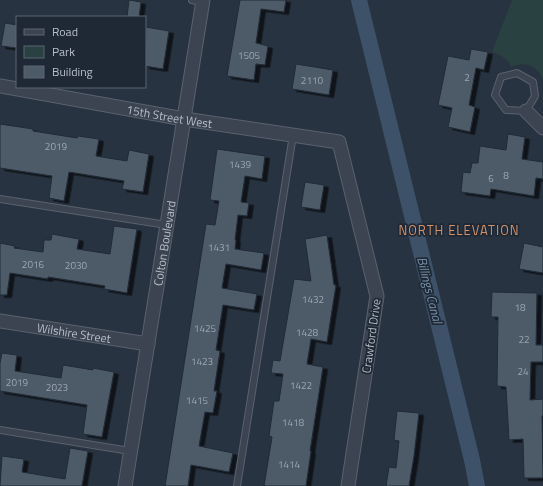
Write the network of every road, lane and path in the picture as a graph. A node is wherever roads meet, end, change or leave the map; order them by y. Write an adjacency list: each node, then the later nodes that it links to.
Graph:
1 (199, 1): 4 (street, Colton Boulevard)
2 (0, 86): 4 (street, 15th Street West)
3 (526, 111): 3 (lane); 5 (street)
4 (184, 119): 6 (street, 15th Street West); 9 (street, Colton Boulevard)
5 (543, 128)
6 (293, 135): 7 (street, 15th Street West); 15 (lane)
7 (339, 142): 16 (street, Crawford Drive)
8 (0, 199): 9 (lane)
9 (167, 225): 11 (street, Colton Boulevard)
10 (0, 321): 11 (street, Wilshire Street)
11 (148, 344): 13 (street, Colton Boulevard)
12 (0, 430): 13 (lane)
13 (130, 452): 14 (street, Colton Boulevard)
14 (125, 486)
15 (237, 486)
16 (348, 486)

